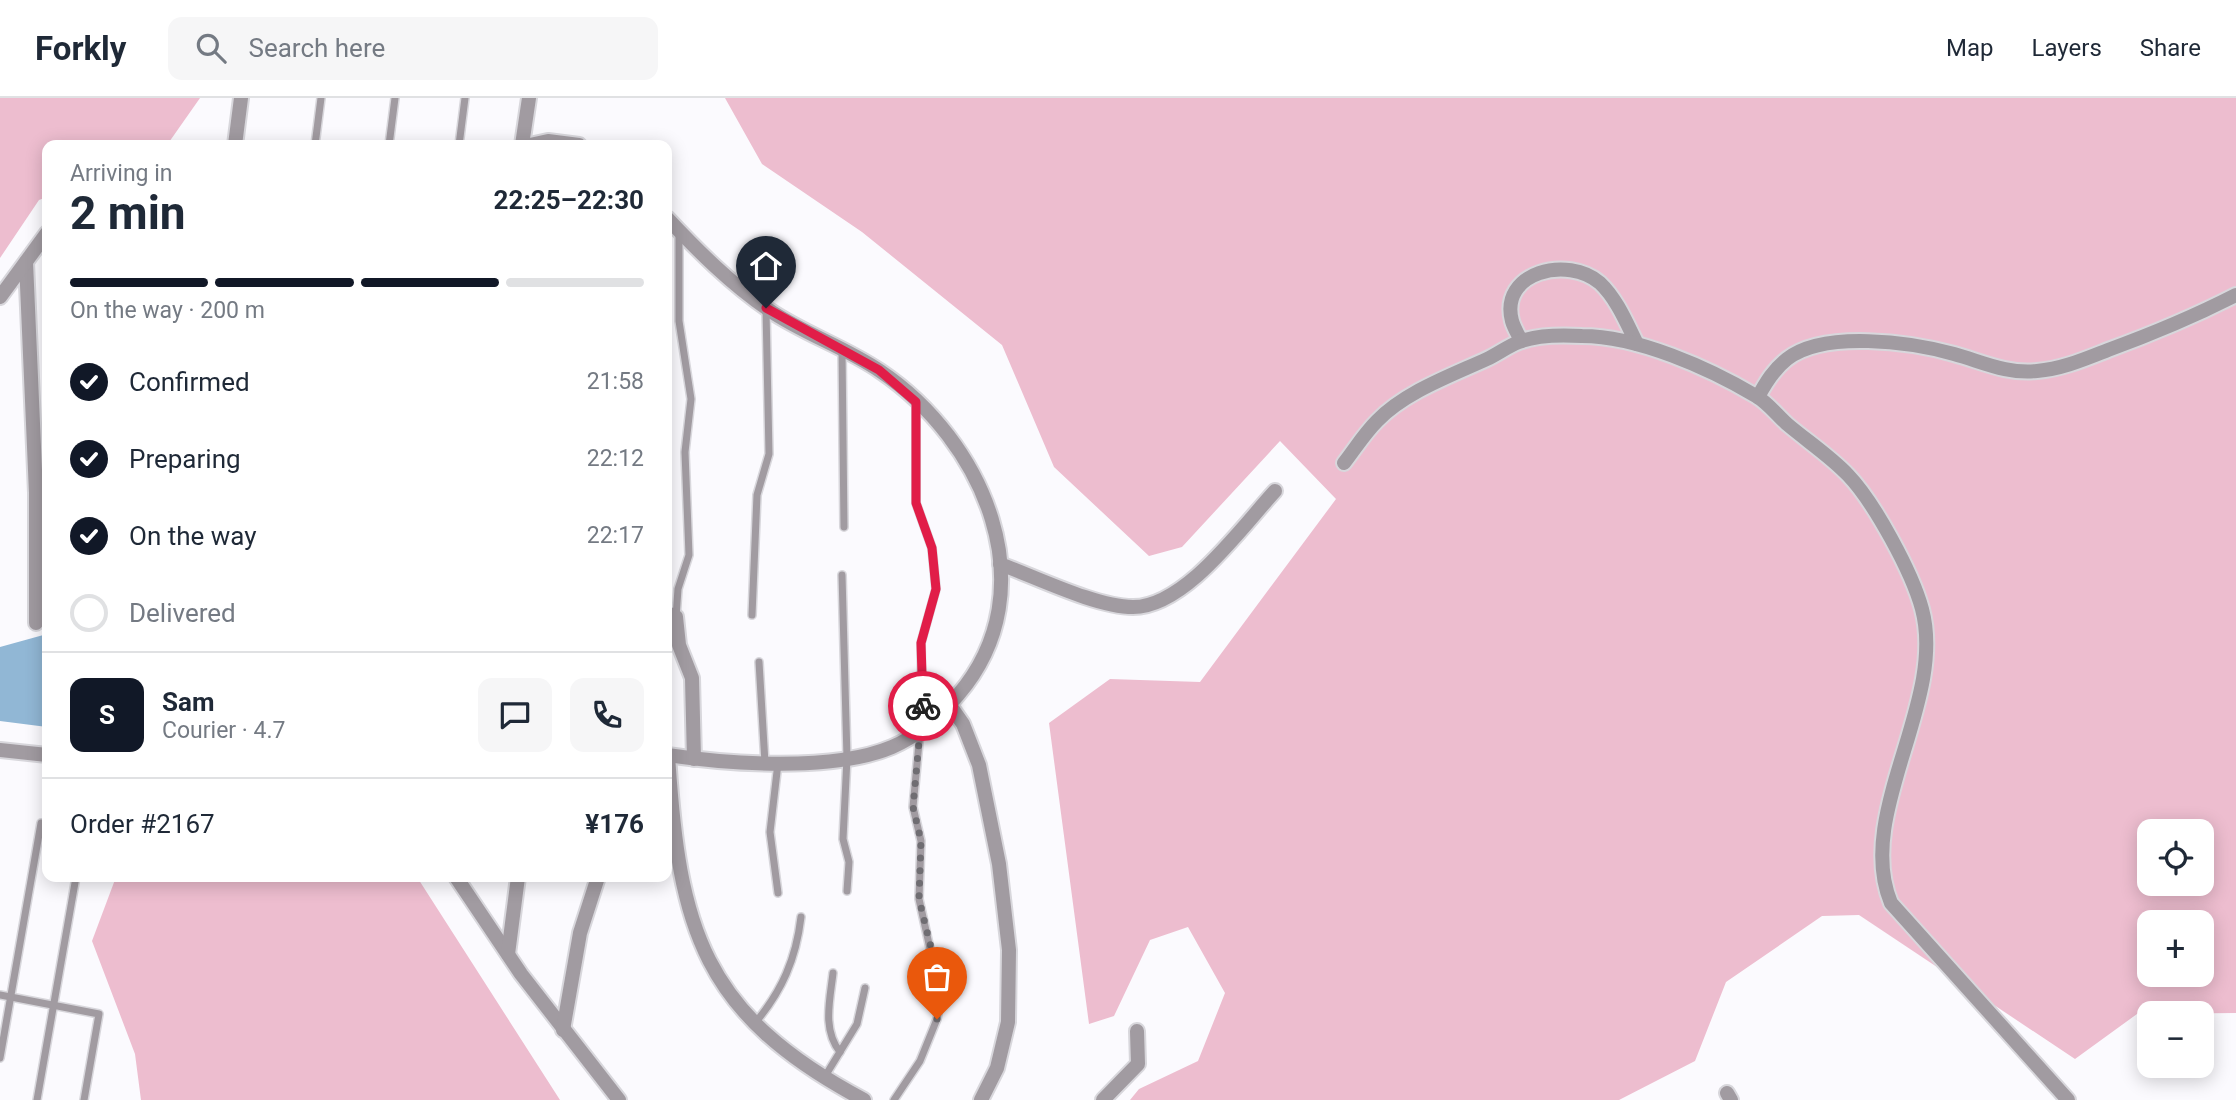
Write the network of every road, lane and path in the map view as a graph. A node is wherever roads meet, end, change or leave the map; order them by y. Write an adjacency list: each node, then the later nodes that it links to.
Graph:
1 (241, 98): 6 (street)
2 (321, 98): 7 (lane)
3 (395, 98): 8 (lane)
4 (465, 98): 9 (lane)
5 (529, 98): 10 (street)
6 (236, 140)
7 (316, 140)
8 (389, 140)
9 (460, 140)
10 (523, 140)
11 (672, 223): 12 (street)
12 (679, 230): 17 (street); 28 (lane)
13 (42, 240): 14 (street)
14 (26, 262): 16 (street); 31 (street)
15 (2236, 295): 21 (street)
16 (0, 297)
17 (766, 308): 20 (street); 29 (lane)
18 (1521, 341): 19 (street); 19 (street); 23 (street)
19 (1637, 344): 21 (street)
20 (842, 350): 22 (street); 25 (lane)
21 (1758, 397): 70 (street)
22 (916, 402): 26 (street); 34 (lane)
23 (1344, 463)
24 (1275, 491): 26 (street)
25 (844, 527)
26 (1000, 564): 33 (street)
27 (842, 575): 39 (lane)
28 (672, 611)
29 (752, 615)
30 (672, 619): 40 (street)
31 (36, 622)
32 (758, 662): 41 (lane)
33 (949, 705): 34 (street); 68 (street)
34 (934, 719): 35 (street)
35 (920, 731): 39 (street); 67 (lane)
36 (0, 750): 37 (street)
37 (42, 754)
38 (672, 756): 40 (street)
39 (847, 758): 41 (street); 48 (lane)
40 (694, 759): 41 (street)
41 (772, 762): 49 (lane)
42 (672, 819): 57 (street)
43 (41, 823): 55 (lane)
44 (75, 882): 56 (lane)
45 (463, 882): 51 (street)
46 (517, 882): 51 (street)
47 (596, 882): 58 (street)
48 (847, 891)
49 (778, 892)
50 (801, 917): 57 (lane)
51 (508, 954): 58 (street)
52 (833, 973): 60 (lane)
53 (865, 988): 60 (lane)
54 (0, 995): 55 (lane)
55 (11, 997): 56 (lane); 61 (lane)
56 (52, 1003): 63 (lane); 64 (lane)
57 (755, 1023): 62 (street)
58 (563, 1030): 65 (street)
59 (1137, 1031): 69 (street)
60 (840, 1052): 62 (lane)
61 (0, 1058)
62 (823, 1078): 66 (street)
63 (37, 1100)
64 (84, 1100)
65 (619, 1100)
66 (864, 1100)
67 (894, 1100)
68 (981, 1100)
69 (1103, 1100)
70 (2068, 1100)

